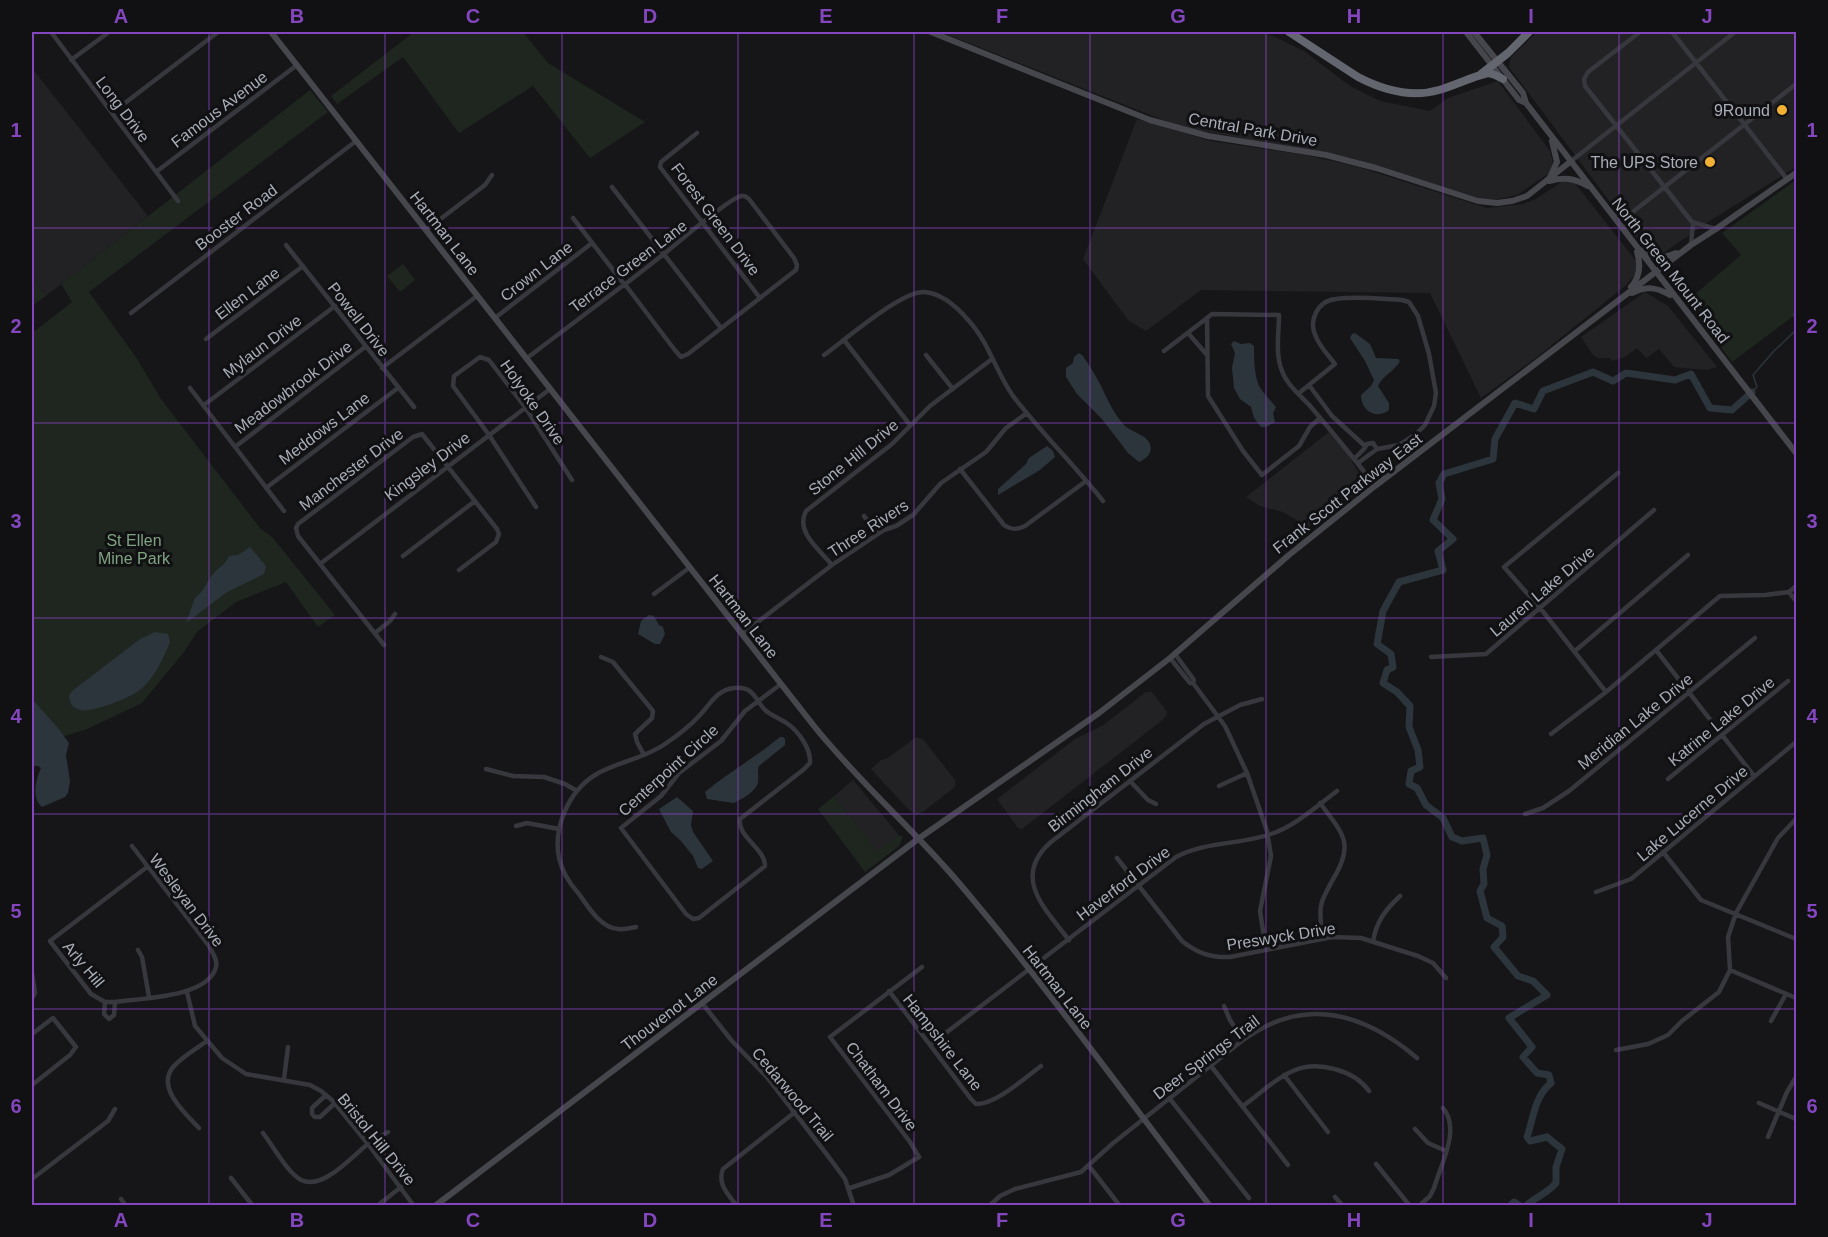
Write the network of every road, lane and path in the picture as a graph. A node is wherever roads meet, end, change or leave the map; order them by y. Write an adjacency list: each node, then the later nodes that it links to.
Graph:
1 (51, 32): 13 (street, Long Drive)
2 (109, 32): 13 (street)
3 (218, 32): 21 (street)
4 (271, 32): 16 (street, Hartman Lane)
5 (931, 32): 32 (street, Central Park Drive)
6 (1289, 32): 17 (highway)
7 (1466, 32): 14 (street, North Green Mount Road)
8 (1474, 32): 14 (street, North Green Mount Road)
9 (1529, 32): 14 (highway)
10 (1640, 32): 23 (street)
11 (1672, 32): 15 (street)
12 (1735, 32): 15 (street)
13 (72, 60): 21 (street, Long Drive)
14 (1494, 62): 17 (highway); 18 (street, North Green Mount Road); 20 (street, North Green Mount Road)
15 (1697, 63): 22 (street); 23 (street)
16 (297, 65): 26 (street, Hartman Lane); 28 (street, Famous Avenue)
17 (1480, 75): 18 (highway)
18 (1503, 79): 20 (street, North Green Mount Road)
19 (1797, 84): 22 (street)
20 (1526, 103): 25 (street, North Green Mount Road)
21 (104, 104): 28 (street, Long Drive)
22 (1745, 125): 31 (street); 35 (street)
23 (1616, 126): 27 (street); 35 (street)
24 (697, 133): 40 (street, Forest Green Drive)
25 (1550, 135): 27 (street, North Green Mount Road); 32 (street)
26 (356, 141): 42 (street, Hartman Lane); 58 (street, Booster Road)
27 (1570, 162): 32 (street, Central Park Drive); 34 (street, North Green Mount Road)
28 (156, 172): 36 (street, Long Drive)
29 (1797, 173): 31 (street, Frank Scott Parkway East)
30 (492, 175): 42 (street)
31 (1787, 179): 43 (street, Frank Scott Parkway East)
32 (1546, 182): 34 (street)
33 (612, 187): 49 (street)
34 (1589, 187): 37 (street, North Green Mount Road)
35 (1664, 188): 38 (street); 41 (street)
36 (178, 201)
37 (1609, 213): 38 (street); 44 (street, North Green Mount Road)
38 (1630, 214): 44 (street)
39 (573, 218): 45 (street)
40 (703, 223): 49 (street, Terrace Green Lane); 56 (street, Forest Green Drive); 56 (street, Terrace Green Lane)
41 (1693, 223): 43 (street); 48 (street)
42 (426, 230): 53 (street, Hartman Lane)
43 (1716, 230): 48 (street, Frank Scott Parkway East)
44 (1626, 235): 47 (street, North Green Mount Road)
45 (592, 243): 52 (street); 59 (street, Crown Lane)
46 (286, 245): 50 (street, Powell Drive)
47 (1635, 246): 48 (street); 51 (street, North Green Mount Road); 54 (street)
48 (1689, 246): 51 (street, Frank Scott Parkway East)
49 (664, 254): 52 (street, Terrace Green Lane); 61 (street)
50 (303, 266): 57 (street, Powell Drive); 63 (street, Ellen Lane)
51 (1655, 272): 54 (street, Frank Scott Parkway East); 55 (street, North Green Mount Road)
52 (624, 284): 61 (street); 70 (street, Terrace Green Lane)
53 (477, 296): 59 (street, Hartman Lane); 72 (street)
54 (1623, 297): 55 (street); 96 (street, Frank Scott Parkway East)
55 (1675, 297): 89 (street, North Green Mount Road)
56 (760, 298): 61 (street)
57 (334, 306): 65 (street, Powell Drive); 79 (street, Mylaun Drive)
58 (131, 313)
59 (495, 318): 70 (street, Hartman Lane)
60 (1207, 318): 62 (street); 69 (street); 78 (street)
61 (721, 328)
62 (1188, 333): 66 (street); 69 (street)
63 (206, 339)
64 (844, 340): 67 (street); 71 (street); 84 (street)
65 (365, 347): 72 (street, Powell Drive); 87 (street, Meadowbrook Drive)
66 (1164, 351)
67 (824, 355)
68 (926, 355): 77 (street)
69 (1207, 355): 83 (street)
70 (526, 358): 76 (street, Hartman Lane)
71 (992, 359): 77 (street, Stone Hill Drive); 82 (street)
72 (382, 368): 75 (street, Powell Drive)
73 (1309, 385): 78 (street); 86 (street); 88 (street)
74 (190, 388): 79 (street)
75 (398, 388): 80 (street, Powell Drive); 97 (street, Meddows Lane)
76 (550, 389): 81 (street, Kingsley Drive); 109 (street, Hartman Lane)
77 (953, 389): 84 (street, Stone Hill Drive)
78 (1299, 393): 83 (street)
79 (204, 405): 87 (street)
80 (414, 407)
81 (525, 407): 85 (street, Kingsley Drive); 85 (street, Holyoke Drive); 94 (street, Holyoke Drive)
82 (1027, 412): 92 (street, Three Rivers); 95 (street)
83 (1320, 417): 90 (street)
84 (910, 425): 108 (street, Stone Hill Drive)
85 (489, 435): 91 (street, Kingsley Drive); 100 (street)
86 (1365, 446): 88 (street); 90 (street)
87 (235, 447): 97 (street)
88 (1377, 449): 90 (street)
89 (1797, 453)
90 (1356, 461): 96 (street)
91 (448, 466): 98 (street); 107 (street, Kingsley Drive); 107 (street, Manchester Drive)
92 (960, 469): 95 (street); 104 (street, Three Rivers)
93 (1618, 473): 115 (street)
94 (572, 480)
95 (1086, 480): 99 (street)
96 (1375, 486): 123 (street, Frank Scott Parkway East)
97 (266, 488): 102 (street)
98 (476, 501): 106 (street); 110 (street)
99 (1102, 501)
100 (536, 507)
101 (1654, 510): 115 (street, Lauren Lake Drive)
102 (284, 511)
103 (864, 516): 104 (street)
104 (878, 534): 108 (street, Three Rivers)
105 (1689, 555): 122 (street)
106 (404, 556)
107 (320, 564): 117 (street, Manchester Drive)
108 (832, 565): 118 (street, Three Rivers)
109 (689, 568): 113 (street); 118 (street, Hartman Lane)
110 (459, 570)
111 (1797, 586): 112 (street)
112 (1789, 592): 114 (street); 121 (street)
113 (654, 594)
114 (1797, 601)
115 (1541, 609): 122 (street); 125 (street, Lauren Lake Drive)
116 (395, 614): 117 (street)
117 (375, 633): 120 (street, Manchester Drive)
118 (742, 634): 127 (street, Hartman Lane)
119 (1755, 638): 129 (street, Meridian Lake Drive)
120 (384, 645)
121 (1656, 650): 128 (street); 129 (street)
122 (1575, 651): 128 (street)
123 (1173, 656): 132 (street); 152 (street, Frank Scott Parkway East)
124 (601, 657): 136 (street)
125 (1431, 657)
126 (1788, 681): 134 (street, Katrine Lake Drive)
127 (781, 684): 131 (street, Centerpoint Circle); 152 (street, Hartman Lane)
128 (1606, 692): 133 (street)
129 (1690, 692): 134 (street); 147 (street, Meridian Lake Drive)
130 (1262, 699): 132 (street, Birmingham Drive)
131 (760, 700): 131 (street, Centerpoint Circle); 136 (street)
132 (1217, 716): 138 (street); 141 (street, Birmingham Drive)
133 (1551, 734)
134 (1722, 735): 139 (street); 140 (street, Katrine Lake Drive)
135 (1797, 742): 139 (street, Lake Lucerne Drive)
136 (644, 755): 144 (street)
137 (486, 769): 144 (street)
138 (1247, 773): 142 (street); 151 (street)
139 (1754, 776): 154 (street, Lake Lucerne Drive)
140 (1668, 779)
141 (1130, 781): 146 (street); 164 (street, Birmingham Drive)
142 (1219, 786)
143 (1337, 790): 145 (street, Haverford Drive)
144 (577, 791): 150 (street)
145 (1320, 803): 151 (street, Haverford Drive); 162 (street)
146 (1156, 804)
147 (1525, 814)
148 (1797, 819): 160 (street)
149 (516, 826): 150 (street)
150 (559, 829): 161 (street)
151 (1268, 835): 157 (street, Haverford Drive); 167 (street)
152 (918, 839): 169 (street, Hartman Lane); 181 (street, Thouvenot Lane)
153 (132, 846): 156 (street, Wesleyan Drive)
154 (1663, 852): 158 (street, Lake Lucerne Drive); 160 (street)
155 (1117, 858): 157 (street, Preswyck Drive)
156 (147, 867): 174 (street, Wesleyan Drive); 179 (street, Arly Hill)
157 (1139, 885): 164 (street, Haverford Drive); 167 (street, Preswyck Drive)
158 (1596, 892)
159 (1400, 896): 165 (street)
160 (1736, 913): 163 (street); 170 (street)
161 (636, 927)
162 (1323, 939): 165 (street, Preswyck Drive); 167 (street, Preswyck Drive)
163 (1797, 939)
164 (1069, 940): 169 (street, Haverford Drive)
165 (1373, 942): 172 (street, Preswyck Drive)
166 (138, 950): 176 (street)
167 (1266, 950)
168 (922, 967): 173 (street, Chatham Drive)
169 (1029, 970): 187 (street, Haverford Drive); 208 (street, Hartman Lane)
170 (1730, 970): 175 (street); 189 (street)
171 (32, 973): 177 (street)
172 (1446, 978)
173 (889, 991): 187 (street, Hampshire Lane); 223 (street, Chatham Drive)
174 (186, 992): 176 (street, Arly Hill); 186 (street, Bristol Hill Drive)
175 (1786, 994): 178 (street); 183 (street)
176 (149, 997): 180 (street, Arly Hill)
177 (32, 998)
178 (1797, 998)
179 (105, 1002): 180 (street, Arly Hill); 180 (street)
180 (115, 1002)
181 (702, 1004): 205 (street, Cedarwood Trail); 231 (street, Thouvenot Lane)
182 (1224, 1006): 185 (street)
183 (1771, 1021)
184 (32, 1034): 196 (street)
185 (1243, 1040): 190 (street, Deer Springs Trail); 192 (street, Deer Springs Trail)
186 (207, 1041): 195 (street, Bristol Hill Drive); 209 (street)
187 (930, 1046): 191 (street, Hampshire Lane)
188 (288, 1047): 195 (street)
189 (1616, 1050)
190 (1417, 1058)
191 (1041, 1066)
192 (1211, 1066): 199 (street, Deer Springs Trail); 202 (street)
193 (1284, 1076): 197 (street); 202 (street); 212 (street)
194 (1797, 1077): 206 (street)
195 (284, 1079): 198 (street, Bristol Hill Drive)
196 (32, 1085)
197 (1369, 1091)
198 (326, 1095): 201 (street, Bristol Hill Drive); 201 (street)
199 (1170, 1099): 208 (street, Deer Springs Trail); 226 (street)
200 (1759, 1103): 206 (street)
201 (334, 1104): 215 (street, Bristol Hill Drive)
202 (1244, 1106): 218 (street)
203 (1443, 1108): 216 (street)
204 (115, 1109): 221 (street)
205 (795, 1112): 223 (street, Cedarwood Trail); 232 (street)
206 (1779, 1112): 207 (street); 214 (street)
207 (1797, 1119)
208 (1144, 1120): 219 (street, Deer Springs Trail); 236 (street, Hartman Lane)
209 (199, 1128)
210 (1415, 1129): 216 (street)
211 (388, 1132): 215 (street)
212 (1328, 1132)
213 (263, 1133): 215 (street)
214 (1768, 1137)
215 (368, 1144): 222 (street, Bristol Hill Drive)
216 (1446, 1151): 239 (street)
217 (1376, 1164): 238 (street)
218 (1288, 1165)
219 (1089, 1166): 234 (street); 235 (street)
220 (231, 1178): 228 (street)
221 (32, 1179)
222 (401, 1187): 229 (street); 230 (street, Bristol Hill Drive)
223 (850, 1188): 233 (street, Cedarwood Trail)
224 (1335, 1197): 237 (street)
225 (121, 1198): 227 (street)
226 (1249, 1198)
227 (126, 1206)
228 (253, 1206)
229 (377, 1206)
230 (414, 1206)
231 (435, 1206)
232 (737, 1206)
233 (854, 1206)
234 (989, 1206)
235 (1120, 1206)
236 (1210, 1206)
237 (1343, 1206)
238 (1410, 1206)
239 (1419, 1206)

